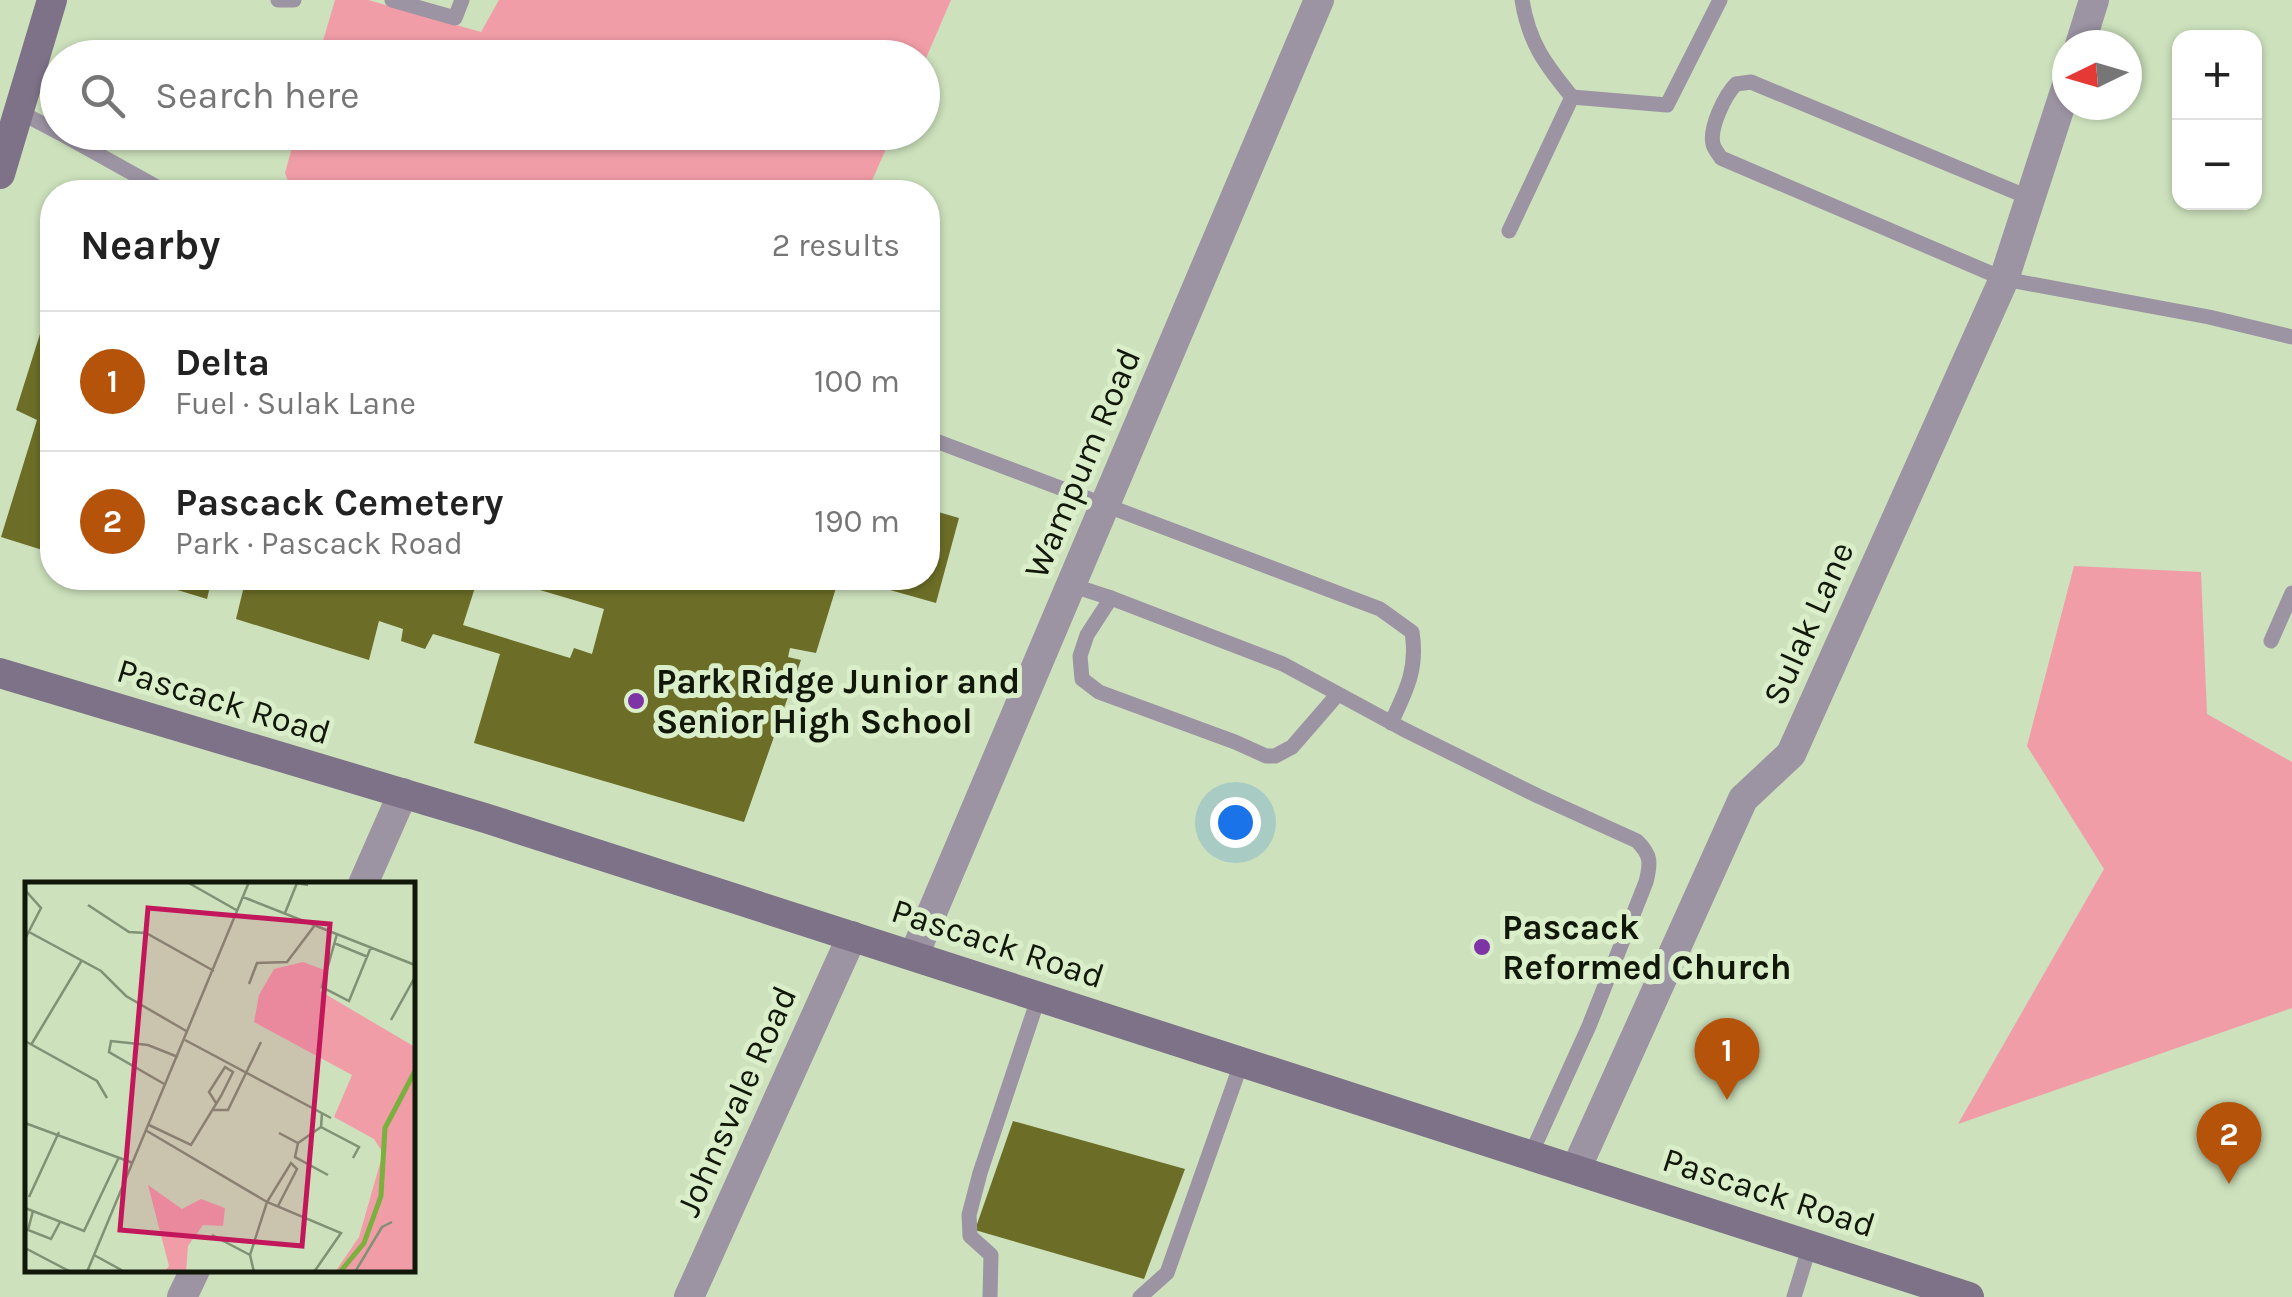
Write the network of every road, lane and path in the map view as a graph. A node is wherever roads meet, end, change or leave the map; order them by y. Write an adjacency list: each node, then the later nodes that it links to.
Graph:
1 (52, 0): 12 (street)
2 (278, 0): 3 (lane)
3 (294, 0)
4 (392, 0): 5 (lane)
5 (462, 0)
6 (1320, 0): 23 (street, Wampum Road)
7 (1522, 0): 11 (lane)
8 (1720, 0): 11 (lane)
9 (2094, 0): 10 (street)
10 (2085, 30)
11 (1572, 96): 19 (lane)
12 (18, 111): 14 (lane); 16 (street)
13 (2055, 120): 18 (street, Sulak Lane)
14 (40, 123)
15 (90, 150): 17 (lane)
16 (0, 174)
17 (144, 180)
18 (2030, 198): 20 (street, Sulak Lane); 20 (lane)
19 (1509, 231)
20 (2004, 279): 21 (lane); 38 (street, Sulak Lane)
21 (2292, 337)
22 (940, 443): 23 (lane)
23 (1104, 506): 24 (street, Wampum Road); 30 (lane)
24 (1071, 585): 26 (lane); 34 (street, Wampum Road)
25 (2292, 592): 27 (lane)
26 (1110, 598): 29 (lane); 29 (lane)
27 (2271, 641)
28 (0, 673): 31 (street, Pascack Road)
29 (1338, 694): 30 (lane)
30 (1391, 723): 37 (lane)
31 (403, 794): 32 (street); 33 (street, Pascack Road)
32 (364, 882)
33 (852, 936): 34 (street, Pascack Road); 42 (street, Johnsvale Road)
34 (914, 956): 35 (street, Pascack Road)
35 (1039, 996): 36 (street, Pascack Road); 43 (lane)
36 (1242, 1061): 37 (street, Pascack Road); 44 (lane)
37 (1531, 1154): 38 (street, Pascack Road)
38 (1576, 1169): 39 (street, Pascack Road)
39 (1810, 1245): 45 (lane); 46 (street, Pascack Road)
40 (193, 1272): 41 (street)
41 (182, 1297)
42 (689, 1297)
43 (990, 1297)
44 (1140, 1297)
45 (1794, 1297)
46 (1969, 1297)

